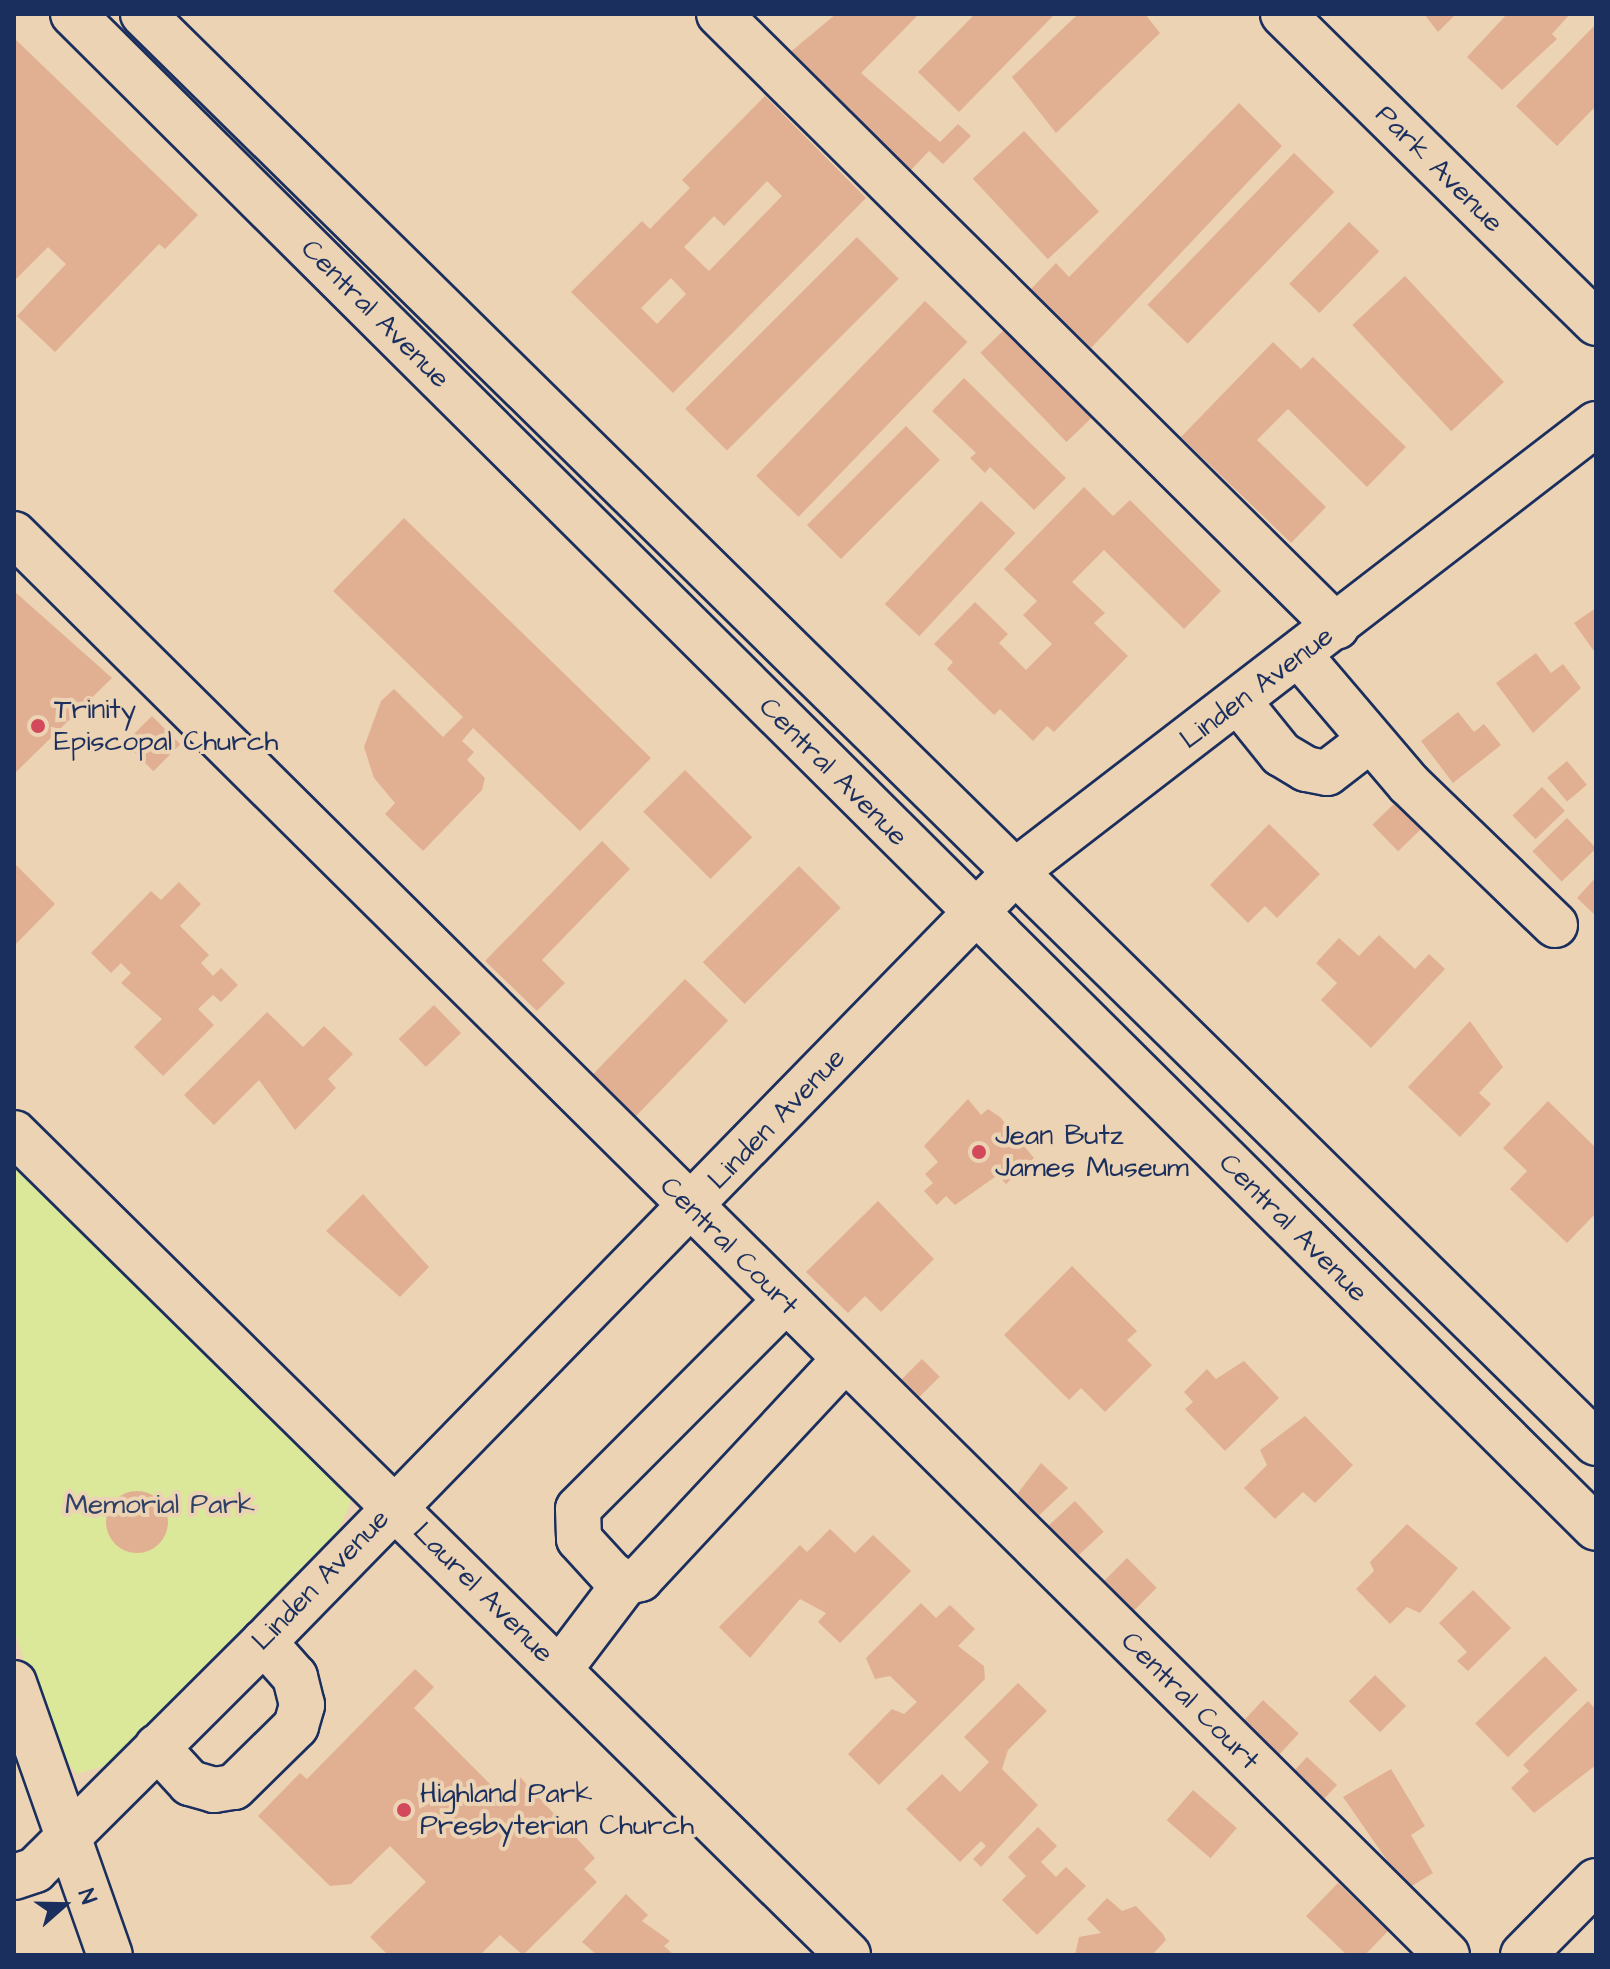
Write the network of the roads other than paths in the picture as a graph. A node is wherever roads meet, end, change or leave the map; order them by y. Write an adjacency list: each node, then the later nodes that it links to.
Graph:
1 (73, 14): 13 (street, Central Avenue)
2 (143, 14): 12 (street, Central Avenue)
3 (719, 14): 8 (street)
4 (1283, 14): 5 (street, Park Avenue)
5 (1596, 323)
6 (1596, 424): 8 (street, Linden Avenue)
7 (14, 534): 16 (street, Central Court)
8 (1337, 627): 9 (street, Linden Avenue)
9 (1300, 656): 10 (street, Linden Avenue); 11 (street)
10 (1239, 702): 11 (street); 12 (street, Linden Avenue)
11 (1370, 740): 14 (street)
12 (1017, 870): 13 (street, Linden Avenue); 19 (street, Central Avenue)
13 (977, 915): 16 (street, Linden Avenue); 21 (street, Central Avenue)
14 (1555, 925)
15 (14, 1133): 20 (street, Laurel Avenue)
16 (690, 1207): 17 (street, Central Court); 20 (street, Linden Avenue)
17 (785, 1301): 18 (street, Central Court); 22 (street)
18 (844, 1360): 22 (street); 32 (street, Central Court)
19 (1596, 1443)
20 (394, 1505): 23 (street, Linden Avenue); 24 (street, Laurel Avenue)
21 (1596, 1528)
22 (625, 1583): 24 (street)
23 (264, 1642): 26 (street, Linden Avenue); 26 (street)
24 (560, 1669): 31 (street, Laurel Avenue)
25 (14, 1683): 27 (street)
26 (157, 1747): 27 (street, Linden Avenue)
27 (68, 1835): 28 (street, Linden Avenue); 30 (street)
28 (14, 1877)
29 (1596, 1881): 33 (street)
30 (110, 1955)
31 (848, 1955)
32 (1447, 1955)
33 (1523, 1955)

